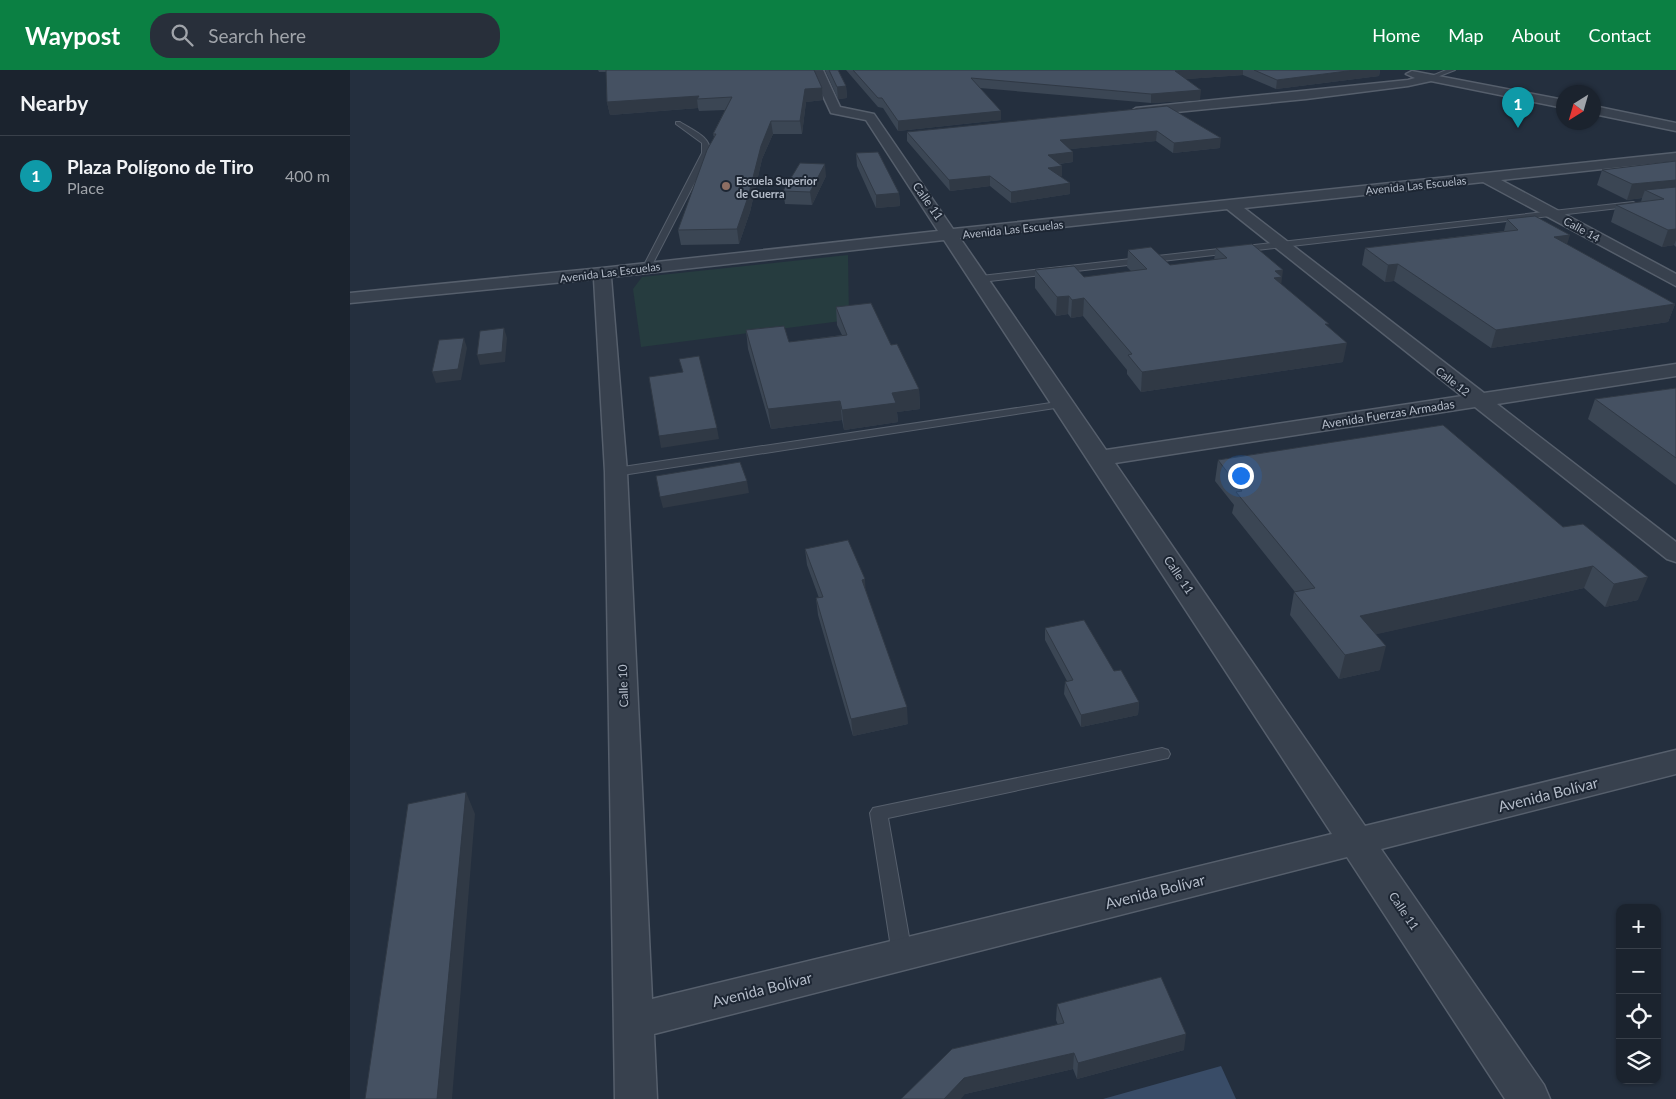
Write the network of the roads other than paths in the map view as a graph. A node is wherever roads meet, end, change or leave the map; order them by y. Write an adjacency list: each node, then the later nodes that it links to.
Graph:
1 (817, 70): 15 (street, Calle 11)
2 (1398, 70): 4 (street)
3 (1452, 70): 4 (lane)
4 (1430, 78): 5 (street); 7 (street)
5 (1556, 102)
6 (1601, 111): 9 (street)
7 (1119, 114)
8 (678, 123): 17 (lane)
9 (1676, 127)
10 (1676, 157): 11 (street, Avenida Las Escuelas)
11 (1487, 178): 13 (street, Avenida Las Escuelas); 14 (street, Calle 14)
12 (1638, 203): 14 (lane)
13 (1232, 206): 15 (street, Avenida Las Escuelas); 16 (street, Calle 12)
14 (1554, 214): 16 (lane); 20 (street, Calle 14)
15 (952, 235): 17 (street, Avenida Las Escuelas); 19 (street, Calle 11)
16 (1279, 243): 19 (lane); 23 (street, Calle 12)
17 (647, 267): 18 (street, Avenida Las Escuelas)
18 (602, 273): 21 (street, Avenida Las Escuelas); 26 (street, Calle 10)
19 (981, 279): 24 (street, Calle 11)
20 (1676, 281)
21 (350, 298)
22 (1676, 370): 23 (street, Avenida Fuerzas Armadas)
23 (1478, 400): 25 (street, Avenida Fuerzas Armadas); 27 (street, Calle 12)
24 (1064, 404): 25 (street, Calle 11); 26 (lane)
25 (1101, 458): 30 (street, Calle 11)
26 (616, 472): 32 (street, Calle 10)
27 (1676, 554)
28 (1162, 754): 31 (lane)
29 (1676, 762): 30 (street, Avenida Bolívar)
30 (1357, 841): 31 (street, Avenida Bolívar); 34 (street, Calle 11)
31 (902, 954): 32 (street, Avenida Bolívar)
32 (634, 1021): 33 (street, Calle 10)
33 (636, 1099)
34 (1529, 1099)

